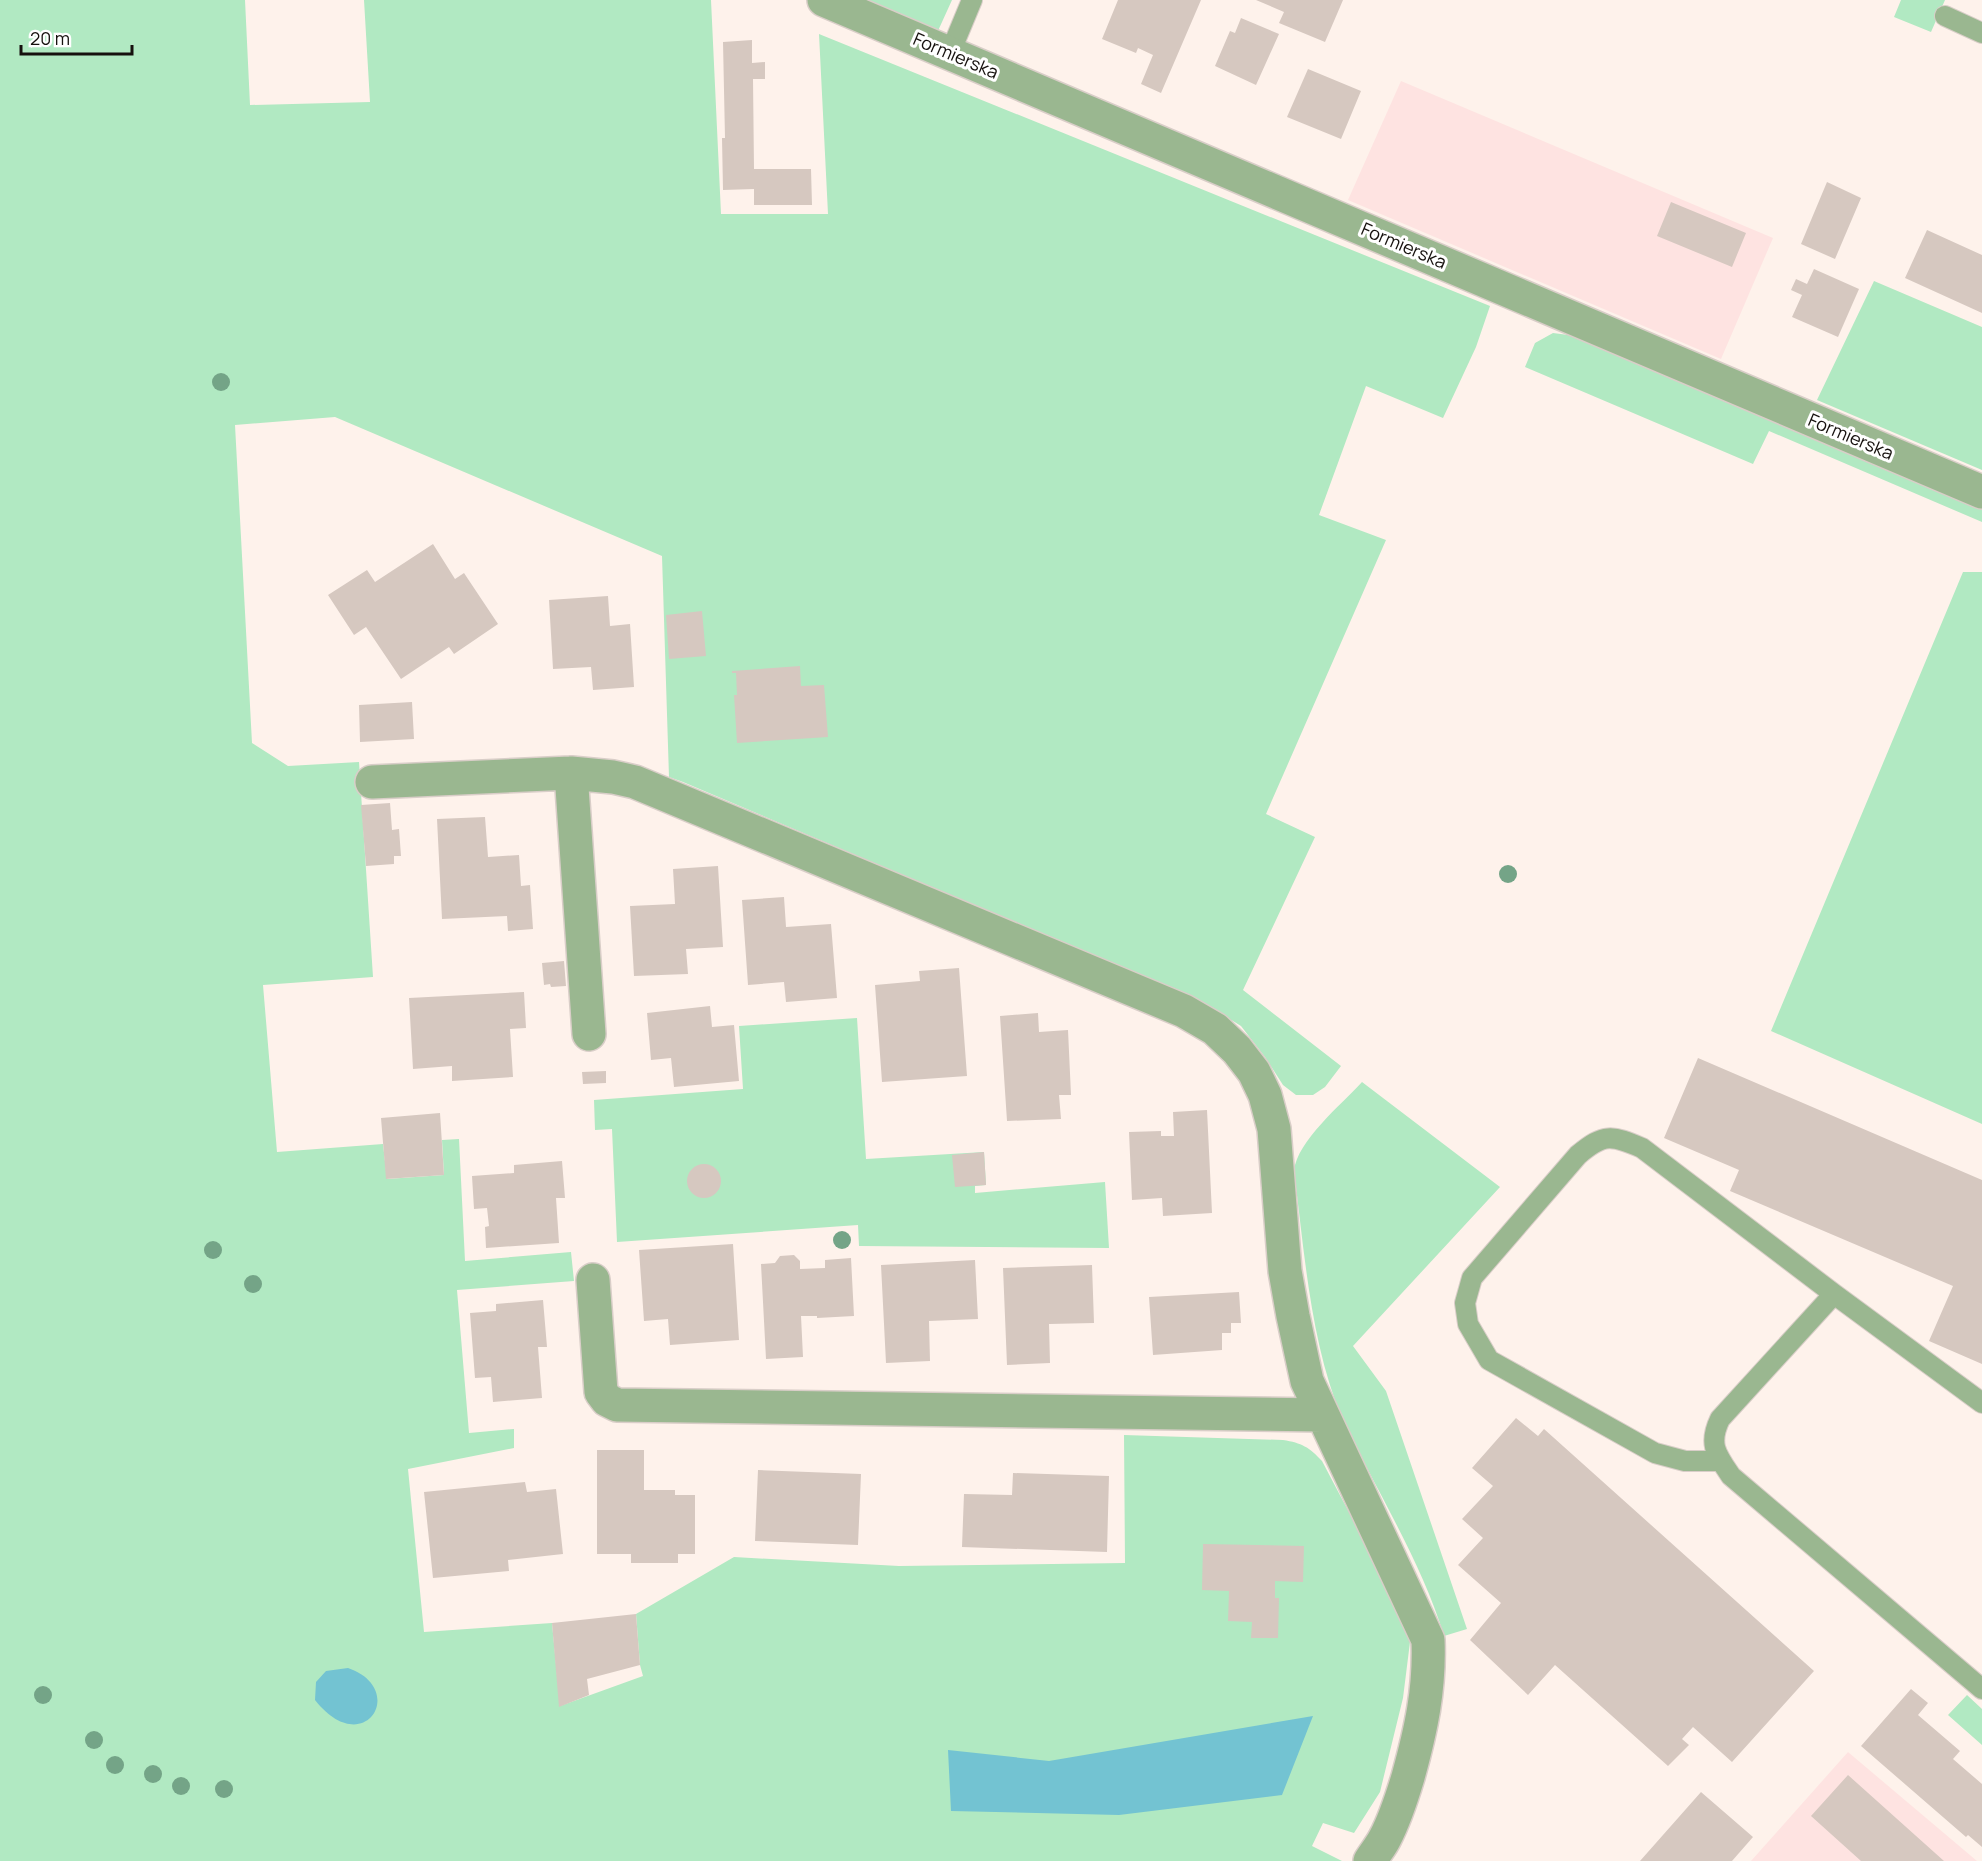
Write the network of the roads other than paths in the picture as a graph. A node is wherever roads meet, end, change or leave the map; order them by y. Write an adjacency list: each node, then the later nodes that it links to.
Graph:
1 (824, 0): 5 (street, Formierska)
2 (972, 0): 5 (lane)
3 (1945, 16): 4 (lane)
4 (1982, 33)
5 (950, 53): 6 (street, Formierska)
6 (1982, 492)
7 (571, 773): 8 (street); 9 (street); 13 (street)
8 (372, 782)
9 (590, 1034)
10 (592, 1280): 13 (street)
11 (1834, 1294): 12 (lane); 14 (lane); 14 (lane)
12 (1982, 1402)
13 (1322, 1415): 16 (street)
14 (1721, 1461): 15 (lane)
15 (1982, 1689)
16 (1370, 1861)

